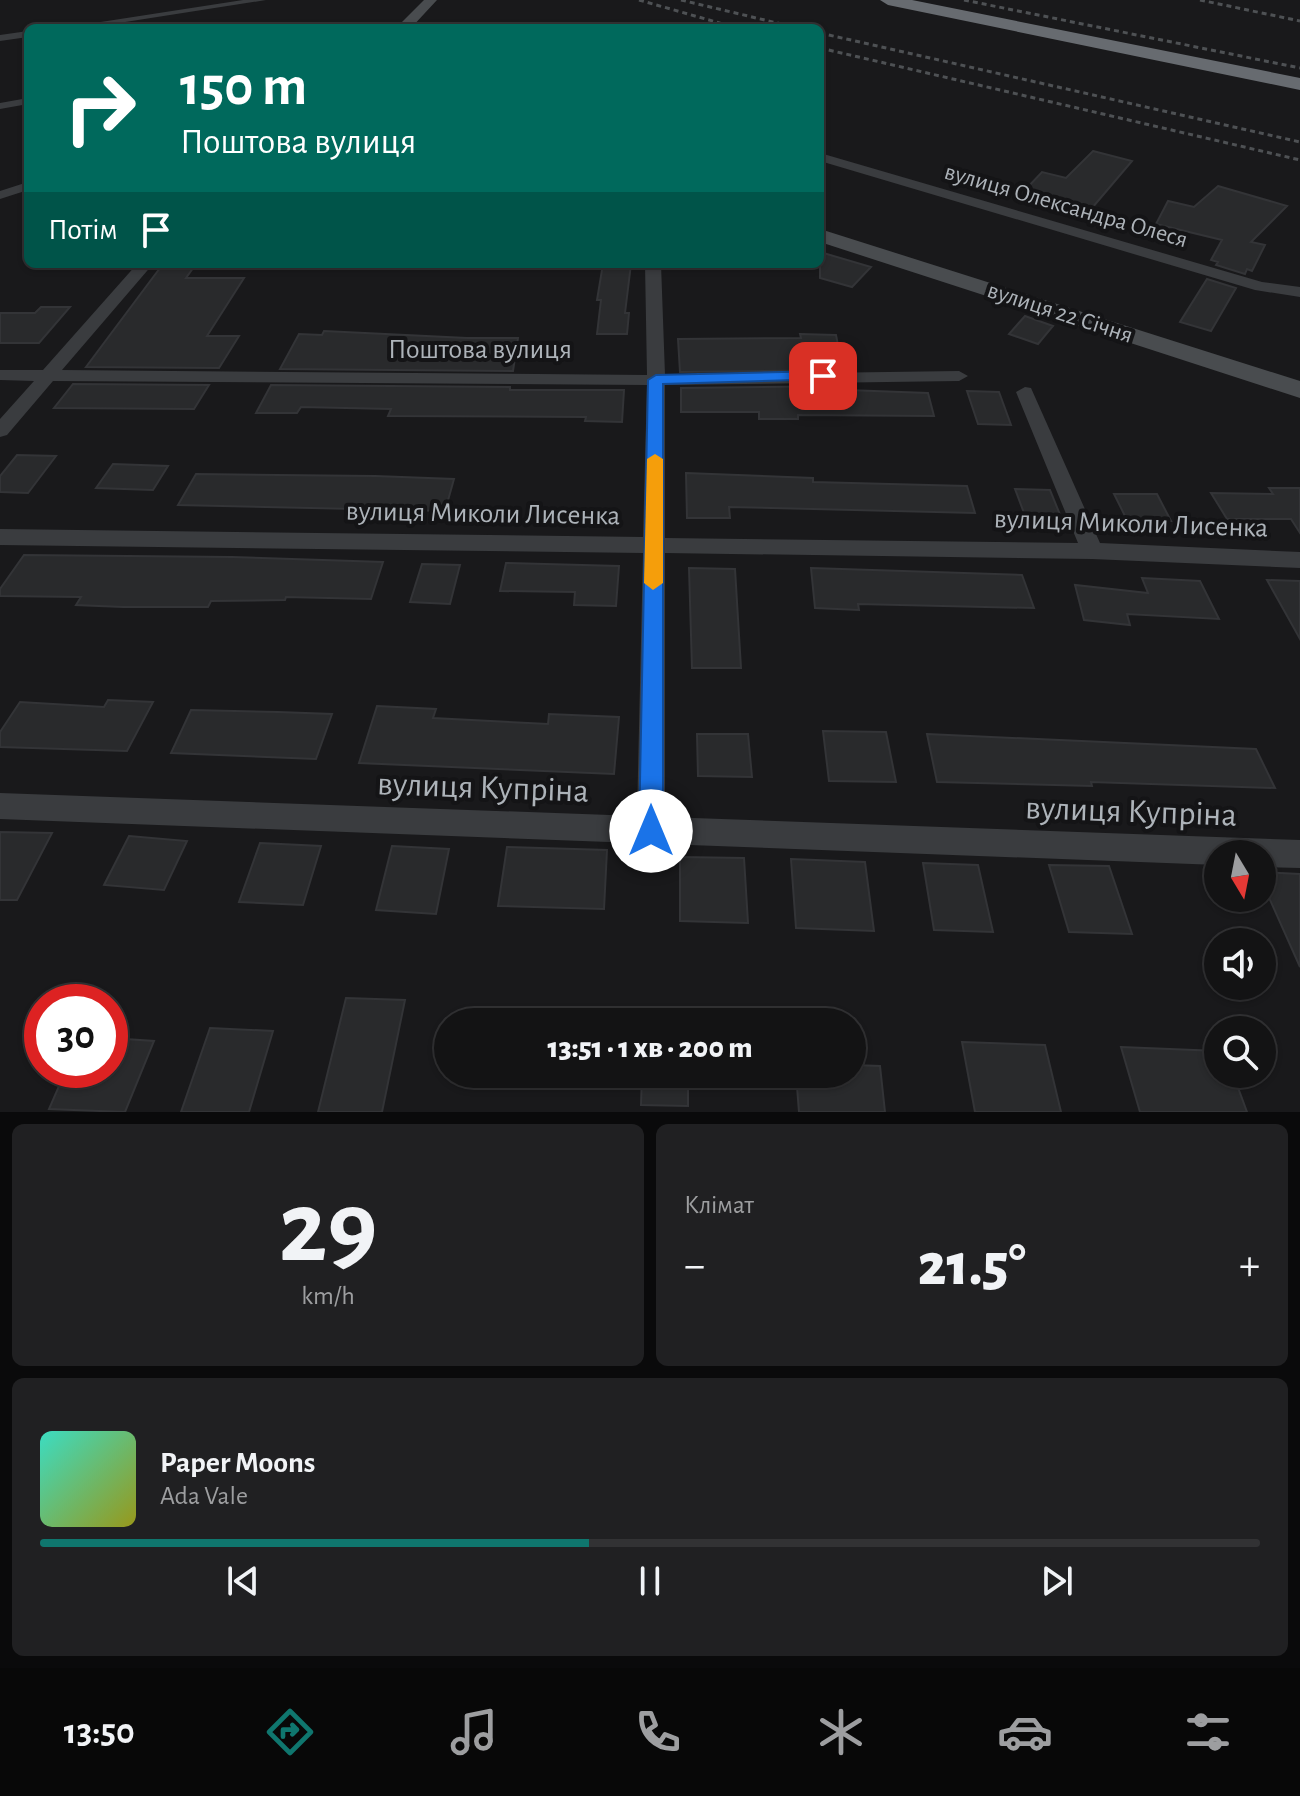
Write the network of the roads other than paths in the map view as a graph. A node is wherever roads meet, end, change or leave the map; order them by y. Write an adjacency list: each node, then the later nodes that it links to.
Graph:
1 (262, 0): 4 (street)
2 (431, 0): 5 (street)
3 (888, 0): 8 (highway)
4 (95, 24)
5 (407, 24)
6 (24, 35): 7 (street)
7 (0, 38)
8 (1300, 84)
9 (24, 102): 10 (street)
10 (0, 106)
11 (824, 158): 17 (street, вулиця Олександра Олеся)
12 (24, 187): 13 (street)
13 (0, 195)
14 (824, 236): 22 (street, вулиця 22 Січня)
15 (141, 268): 19 (street)
16 (653, 268): 21 (street)
17 (1300, 292)
18 (0, 375): 19 (street, Поштова вулиця)
19 (47, 375): 21 (street, Поштова вулиця); 24 (street)
20 (959, 376): 21 (street, Поштова вулиця)
21 (656, 380): 26 (street)
22 (1300, 390)
23 (1025, 392): 27 (street)
24 (0, 431)
25 (0, 537): 26 (street, вулиця Миколи Лисенка)
26 (653, 547): 27 (street, вулиця Миколи Лисенка); 30 (street)
27 (1092, 551): 28 (street, вулиця Миколи Лисенка)
28 (1300, 560)
29 (0, 806): 30 (street, вулиця Купріна)
30 (651, 831): 31 (street, вулиця Купріна)
31 (1300, 854)

